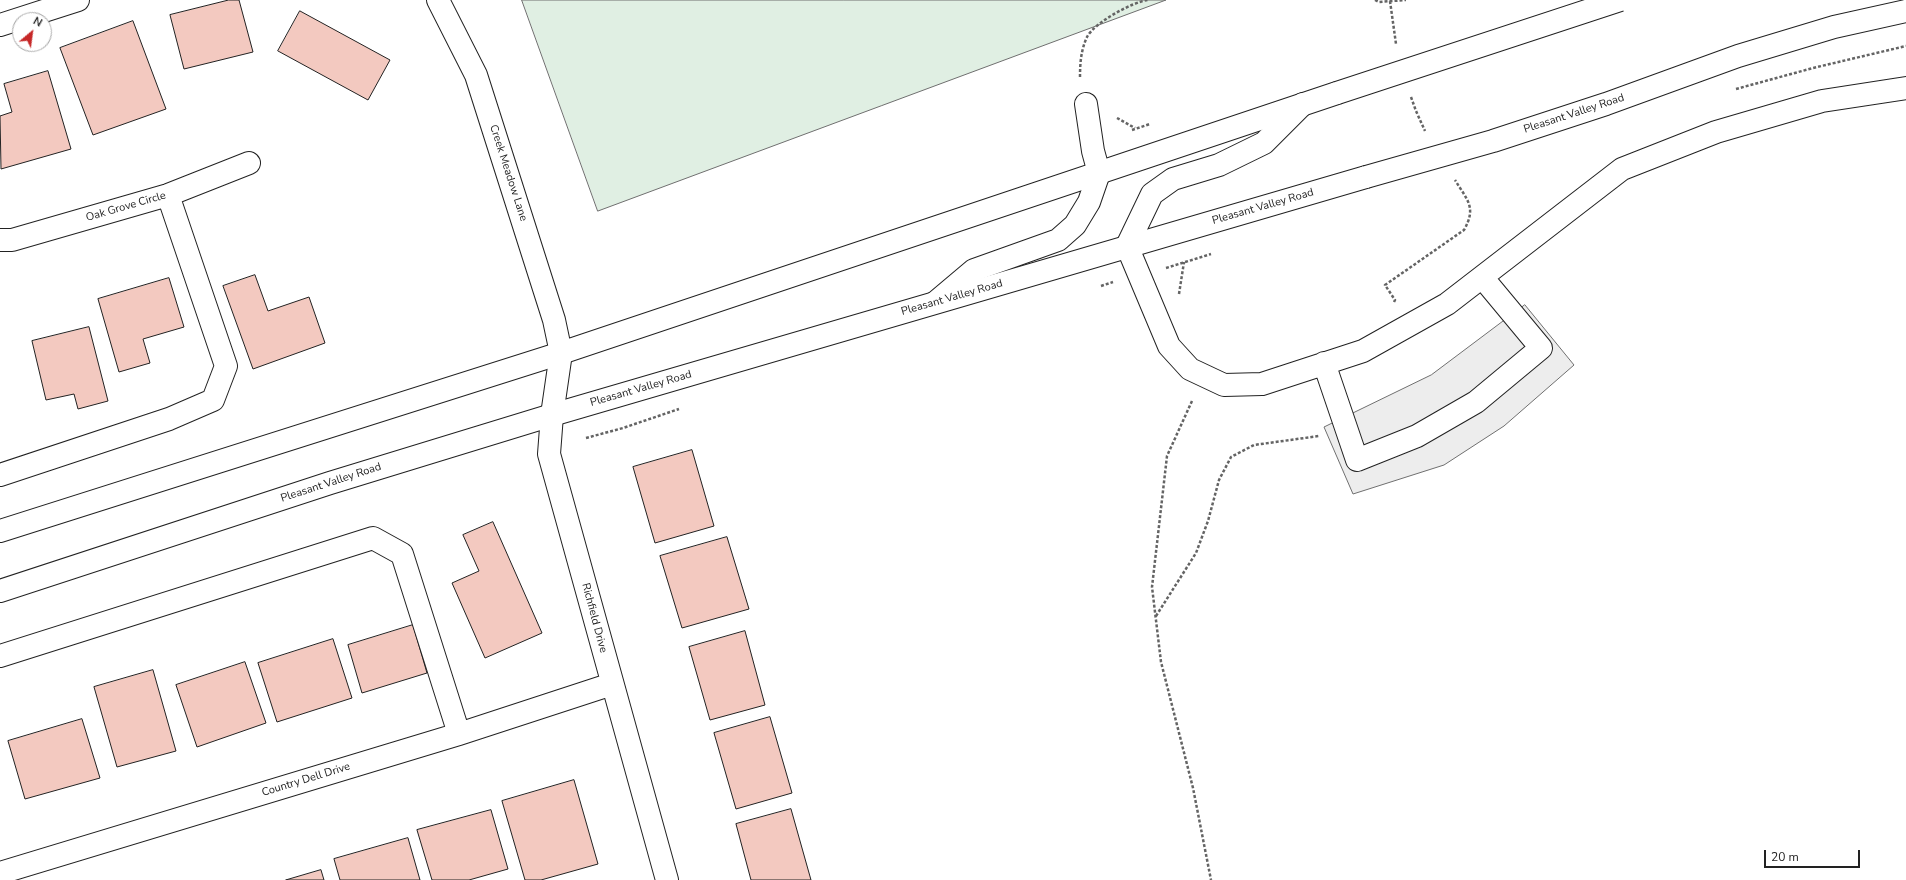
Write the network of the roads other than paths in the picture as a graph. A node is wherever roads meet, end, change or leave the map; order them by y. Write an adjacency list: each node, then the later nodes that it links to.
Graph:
1 (78, 0): 5 (main road)
2 (438, 0): 16 (main road, Creek Meadow Lane)
3 (1620, 0): 8 (main road, bridge)
4 (1906, 11): 13 (main road, Pleasant Valley Road, bridge)
5 (0, 26)
6 (1906, 88): 14 (main road)
7 (1086, 104): 10 (main road)
8 (1303, 104): 10 (main road); 13 (main road)
9 (249, 163): 11 (main road, Oak Grove Circle)
10 (1099, 173): 15 (main road); 16 (main road)
11 (168, 195): 12 (main road, Oak Grove Circle); 19 (main road)
12 (0, 240)
13 (1127, 246): 15 (main road, Pleasant Valley Road); 17 (main road)
14 (1482, 277): 17 (main road); 17 (main road)
15 (936, 302): 18 (main road, Pleasant Valley Road)
16 (561, 353): 18 (main road, Richfield Drive); 20 (main road)
17 (1324, 364)
18 (552, 415): 21 (main road, Pleasant Valley Road); 23 (main road, Richfield Drive)
19 (0, 475)
20 (0, 530)
21 (0, 591)
22 (0, 656): 24 (main road)
23 (612, 684): 24 (main road, Country Dell Drive); 26 (main road, Richfield Drive)
24 (459, 734): 25 (main road, Country Dell Drive)
25 (0, 873)
26 (667, 880)

